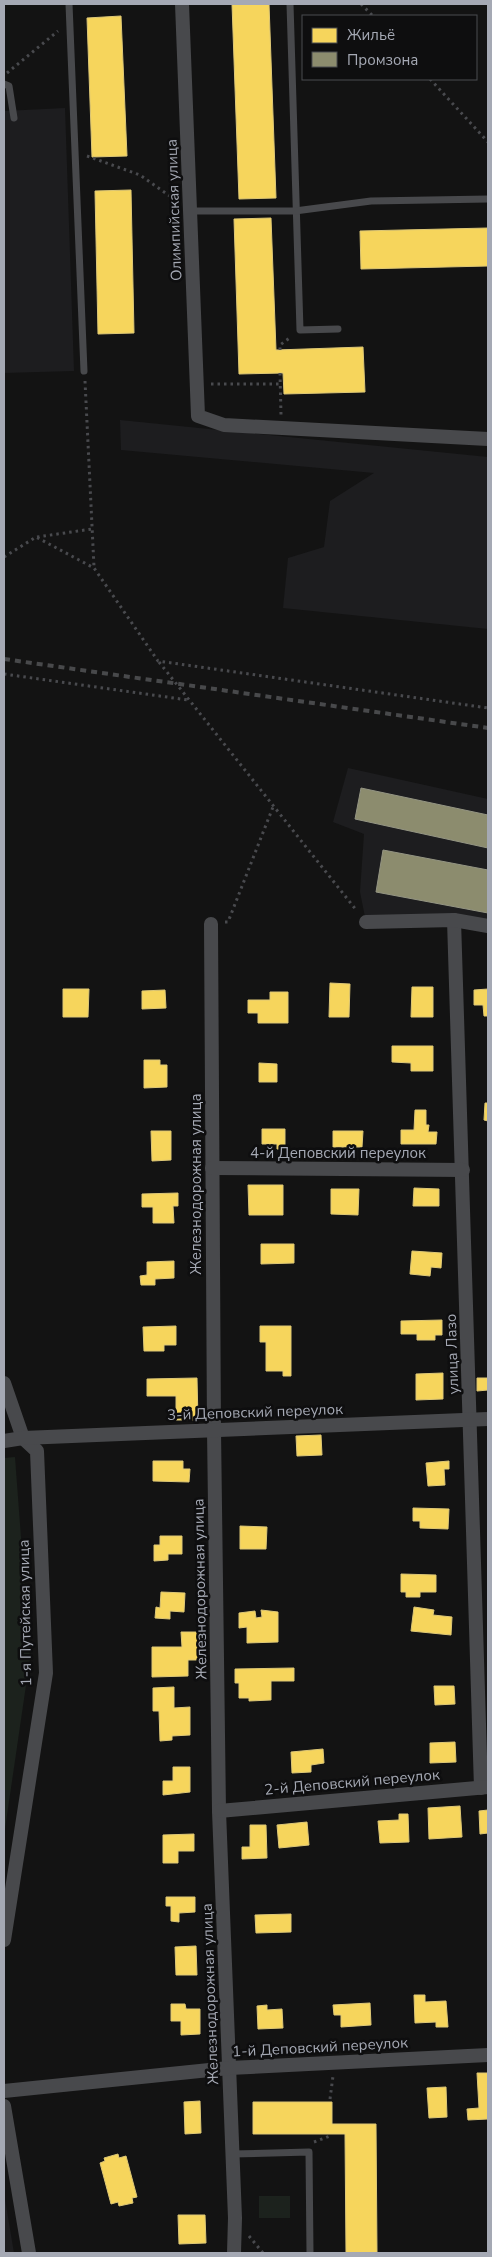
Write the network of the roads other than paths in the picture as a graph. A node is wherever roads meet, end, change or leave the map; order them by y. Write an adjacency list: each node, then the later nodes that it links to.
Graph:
1 (69, 4): 10 (lane)
2 (182, 4): 7 (street, Олимпийская улица)
3 (290, 4): 8 (lane)
4 (4, 84): 5 (lane)
5 (14, 118)
6 (488, 199): 8 (lane)
7 (191, 211): 8 (lane); 11 (street, Олимпийская улица)
8 (295, 211): 9 (lane)
9 (338, 329)
10 (84, 372)
11 (488, 439)
12 (454, 920): 13 (street); 15 (street); 17 (street, улица Лазо)
13 (366, 922)
14 (211, 924): 16 (street, Железнодорожная улица)
15 (488, 926)
16 (212, 1168): 17 (street, 4-й Деповский переулок); 21 (street, Железнодорожная улица)
17 (463, 1170): 20 (street, улица Лазо)
18 (4, 1383): 22 (street, 1-я Путейская улица)
19 (488, 1419): 20 (street, 3-й Деповский переулок)
20 (470, 1420): 21 (street, 3-й Деповский переулок); 24 (street, улица Лазо)
21 (214, 1430): 22 (street, 3-й Деповский переулок); 25 (street, Железнодорожная улица)
22 (23, 1438): 23 (street, 3-й Деповский переулок); 26 (street, 1-я Путейская улица)
23 (4, 1441)
24 (485, 1787): 25 (street, 2-й Деповский переулок)
25 (219, 1811): 28 (street, Железнодорожная улица)
26 (4, 1940)
27 (488, 2055): 28 (street, 1-й Деповский переулок)
28 (229, 2068): 29 (street, 1-й Деповский переулок); 31 (street, Железнодорожная улица)
29 (4, 2091)
30 (4, 2106): 32 (street)
31 (232, 2154): 33 (street, Железнодорожная улица); 34 (lane)
32 (29, 2253)
33 (234, 2253)
34 (310, 2253)

